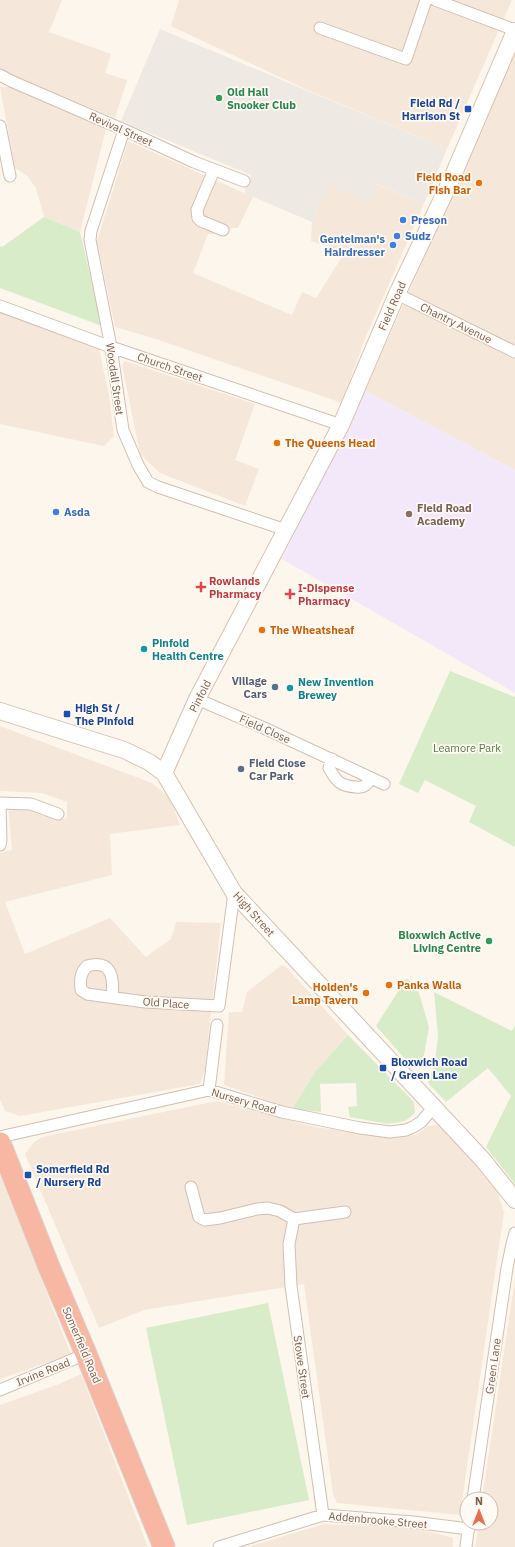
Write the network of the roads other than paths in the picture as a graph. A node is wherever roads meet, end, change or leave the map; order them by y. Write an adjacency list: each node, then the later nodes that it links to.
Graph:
1 (426, 0): 3 (street)
2 (434, 0): 4 (street)
3 (320, 28)
4 (515, 30): 12 (street, Field Road)
5 (0, 75): 7 (street, Revival Street)
6 (0, 126): 9 (street)
7 (124, 130): 8 (street, Revival Street); 14 (street, Woodall Street)
8 (214, 170): 10 (street, Revival Street); 11 (street)
9 (10, 176)
10 (244, 180)
11 (224, 230)
12 (397, 294): 15 (street, Chantry Avenue); 16 (street, Field Road)
13 (0, 306): 14 (street, Church Street)
14 (111, 347): 16 (street, Church Street); 17 (street, Woodall Street)
15 (515, 352)
16 (341, 425): 17 (street, Field Road)
17 (286, 530): 18 (street, Field Road)
18 (261, 578): 19 (street, Pinfold)
19 (197, 699): 21 (street, Field Close); 22 (street, Pinfold)
20 (0, 710): 22 (street, High Street)
21 (332, 759): 23 (street, Field Close); 23 (street)
22 (164, 773): 28 (street, High Street)
23 (371, 778): 24 (street, Field Close)
24 (384, 784)
25 (0, 803): 26 (street); 27 (street)
26 (58, 814)
27 (0, 845)
28 (234, 893): 29 (street, Old Place); 32 (street, High Street)
29 (112, 997)
30 (217, 1025): 31 (street)
31 (209, 1090): 32 (street, Nursery Road); 33 (street, Nursery Road)
32 (434, 1108): 36 (street, High Street)
33 (0, 1137)
34 (0, 1143): 40 (highway, Somerfield Road)
35 (192, 1187): 38 (street)
36 (515, 1200)
37 (344, 1212): 38 (street)
38 (294, 1219): 43 (street, Stowe Street)
39 (515, 1233): 42 (street, Green Lane)
40 (86, 1354): 41 (street, Irvine Road); 46 (highway, Somerfield Road)
41 (0, 1390)
42 (474, 1491)
43 (322, 1515): 44 (street, Addenbrooke Street); 47 (street, Addenbrooke Street)
44 (459, 1525)
45 (468, 1531): 48 (street)
46 (164, 1547)
47 (219, 1547)
48 (466, 1547)

